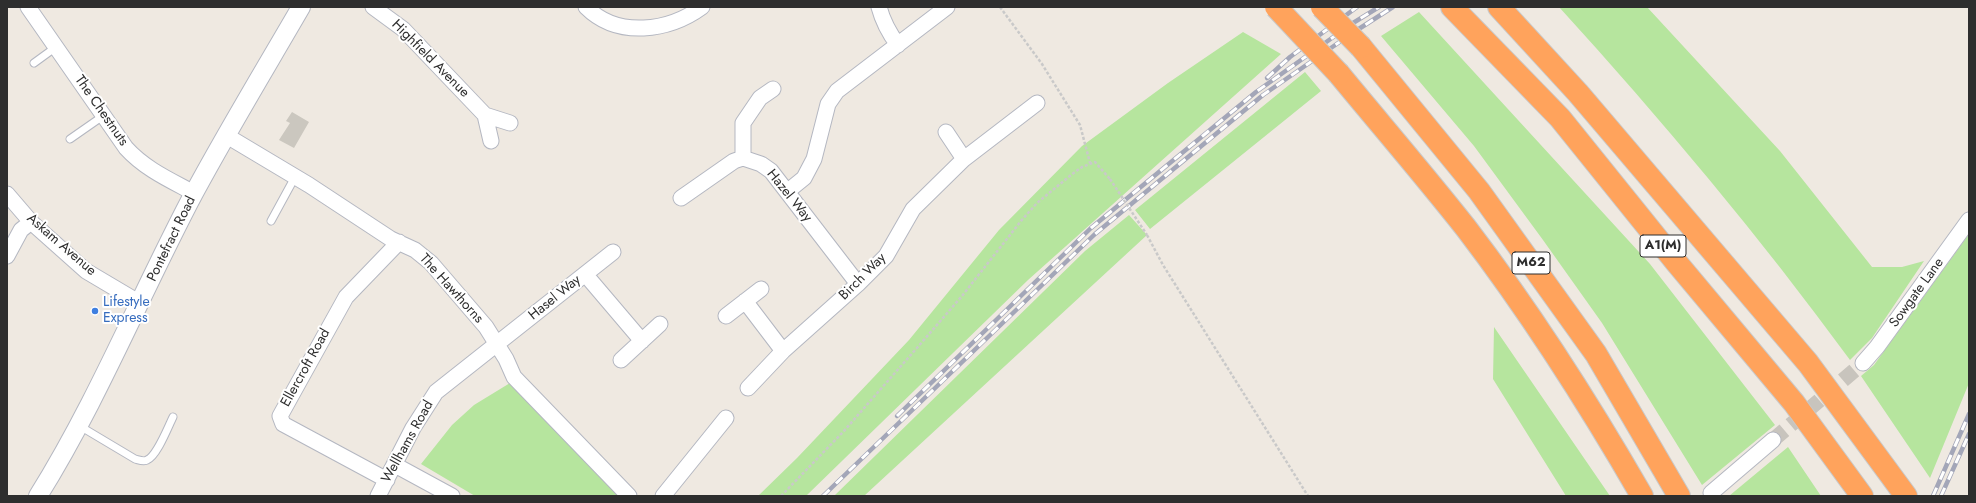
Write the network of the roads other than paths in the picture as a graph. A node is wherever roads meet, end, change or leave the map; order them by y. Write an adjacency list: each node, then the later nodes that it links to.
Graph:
1 (28, 7): 13 (street, The Chestnuts)
2 (301, 7): 21 (street, Pontefract Road)
3 (373, 7): 17 (street, Highfield Avenue)
4 (586, 7): 5 (street)
5 (702, 7)
6 (880, 7): 12 (street)
7 (947, 7): 12 (street)
8 (1276, 7): 63 (highway, M62, bridge)
9 (1322, 7): 64 (highway, M62, bridge)
10 (1452, 7): 65 (highway, A1(M))
11 (1499, 7): 56 (highway, A1(M))
12 (898, 45): 27 (street)
13 (56, 47): 14 (lane); 18 (street, The Chestnuts)
14 (34, 62)
15 (773, 89): 24 (street)
16 (1038, 103): 25 (street, Birch Way)
17 (485, 115): 19 (street, Highfield Avenue); 23 (street)
18 (103, 116): 22 (lane); 28 (street, The Chestnuts)
19 (510, 123)
20 (946, 132): 25 (street)
21 (226, 136): 26 (street, The Hawthorns); 28 (street, Pontefract Road)
22 (70, 139)
23 (491, 141)
24 (743, 158): 27 (street, Hazel Way); 30 (street)
25 (964, 159): 38 (street, Birch Way)
26 (295, 177): 31 (lane); 34 (street, The Hawthorns)
27 (788, 191): 38 (street, Hazel Way)
28 (194, 193): 41 (street, Pontefract Road)
29 (7, 194): 33 (street, Askam Avenue)
30 (681, 198)
31 (271, 220)
32 (1969, 220): 48 (street, Sowgate Lane)
33 (31, 222): 36 (street); 41 (street, Askam Avenue)
34 (399, 242): 45 (street, The Hawthorns); 55 (street, Ellercroft Road)
35 (613, 252): 37 (street, Hasel Way)
36 (7, 256)
37 (585, 274): 44 (street); 45 (street, Hasel Way)
38 (858, 284): 46 (street, Birch Way)
39 (761, 289): 40 (street)
40 (745, 301): 42 (street); 46 (street)
41 (140, 304): 52 (street, Pontefract Road)
42 (726, 316)
43 (660, 324): 44 (street)
44 (642, 341): 47 (street)
45 (497, 345): 54 (street, Wellhams Road); 61 (street, The Hawthorns)
46 (784, 351): 49 (street, Birch Way)
47 (621, 360)
48 (1863, 363)
49 (748, 388)
50 (173, 417): 52 (lane)
51 (726, 418): 62 (street)
52 (78, 425): 58 (street, Pontefract Road)
53 (1773, 440): 57 (street)
54 (395, 465): 55 (street, Wellhams Road); 60 (street)
55 (387, 480): 59 (street, Wellhams Road)
56 (1902, 491)
57 (1711, 493)
58 (38, 496)
59 (378, 496)
60 (452, 496)
61 (629, 496)
62 (663, 496)
63 (1642, 496)
64 (1678, 496)
65 (1862, 496)

